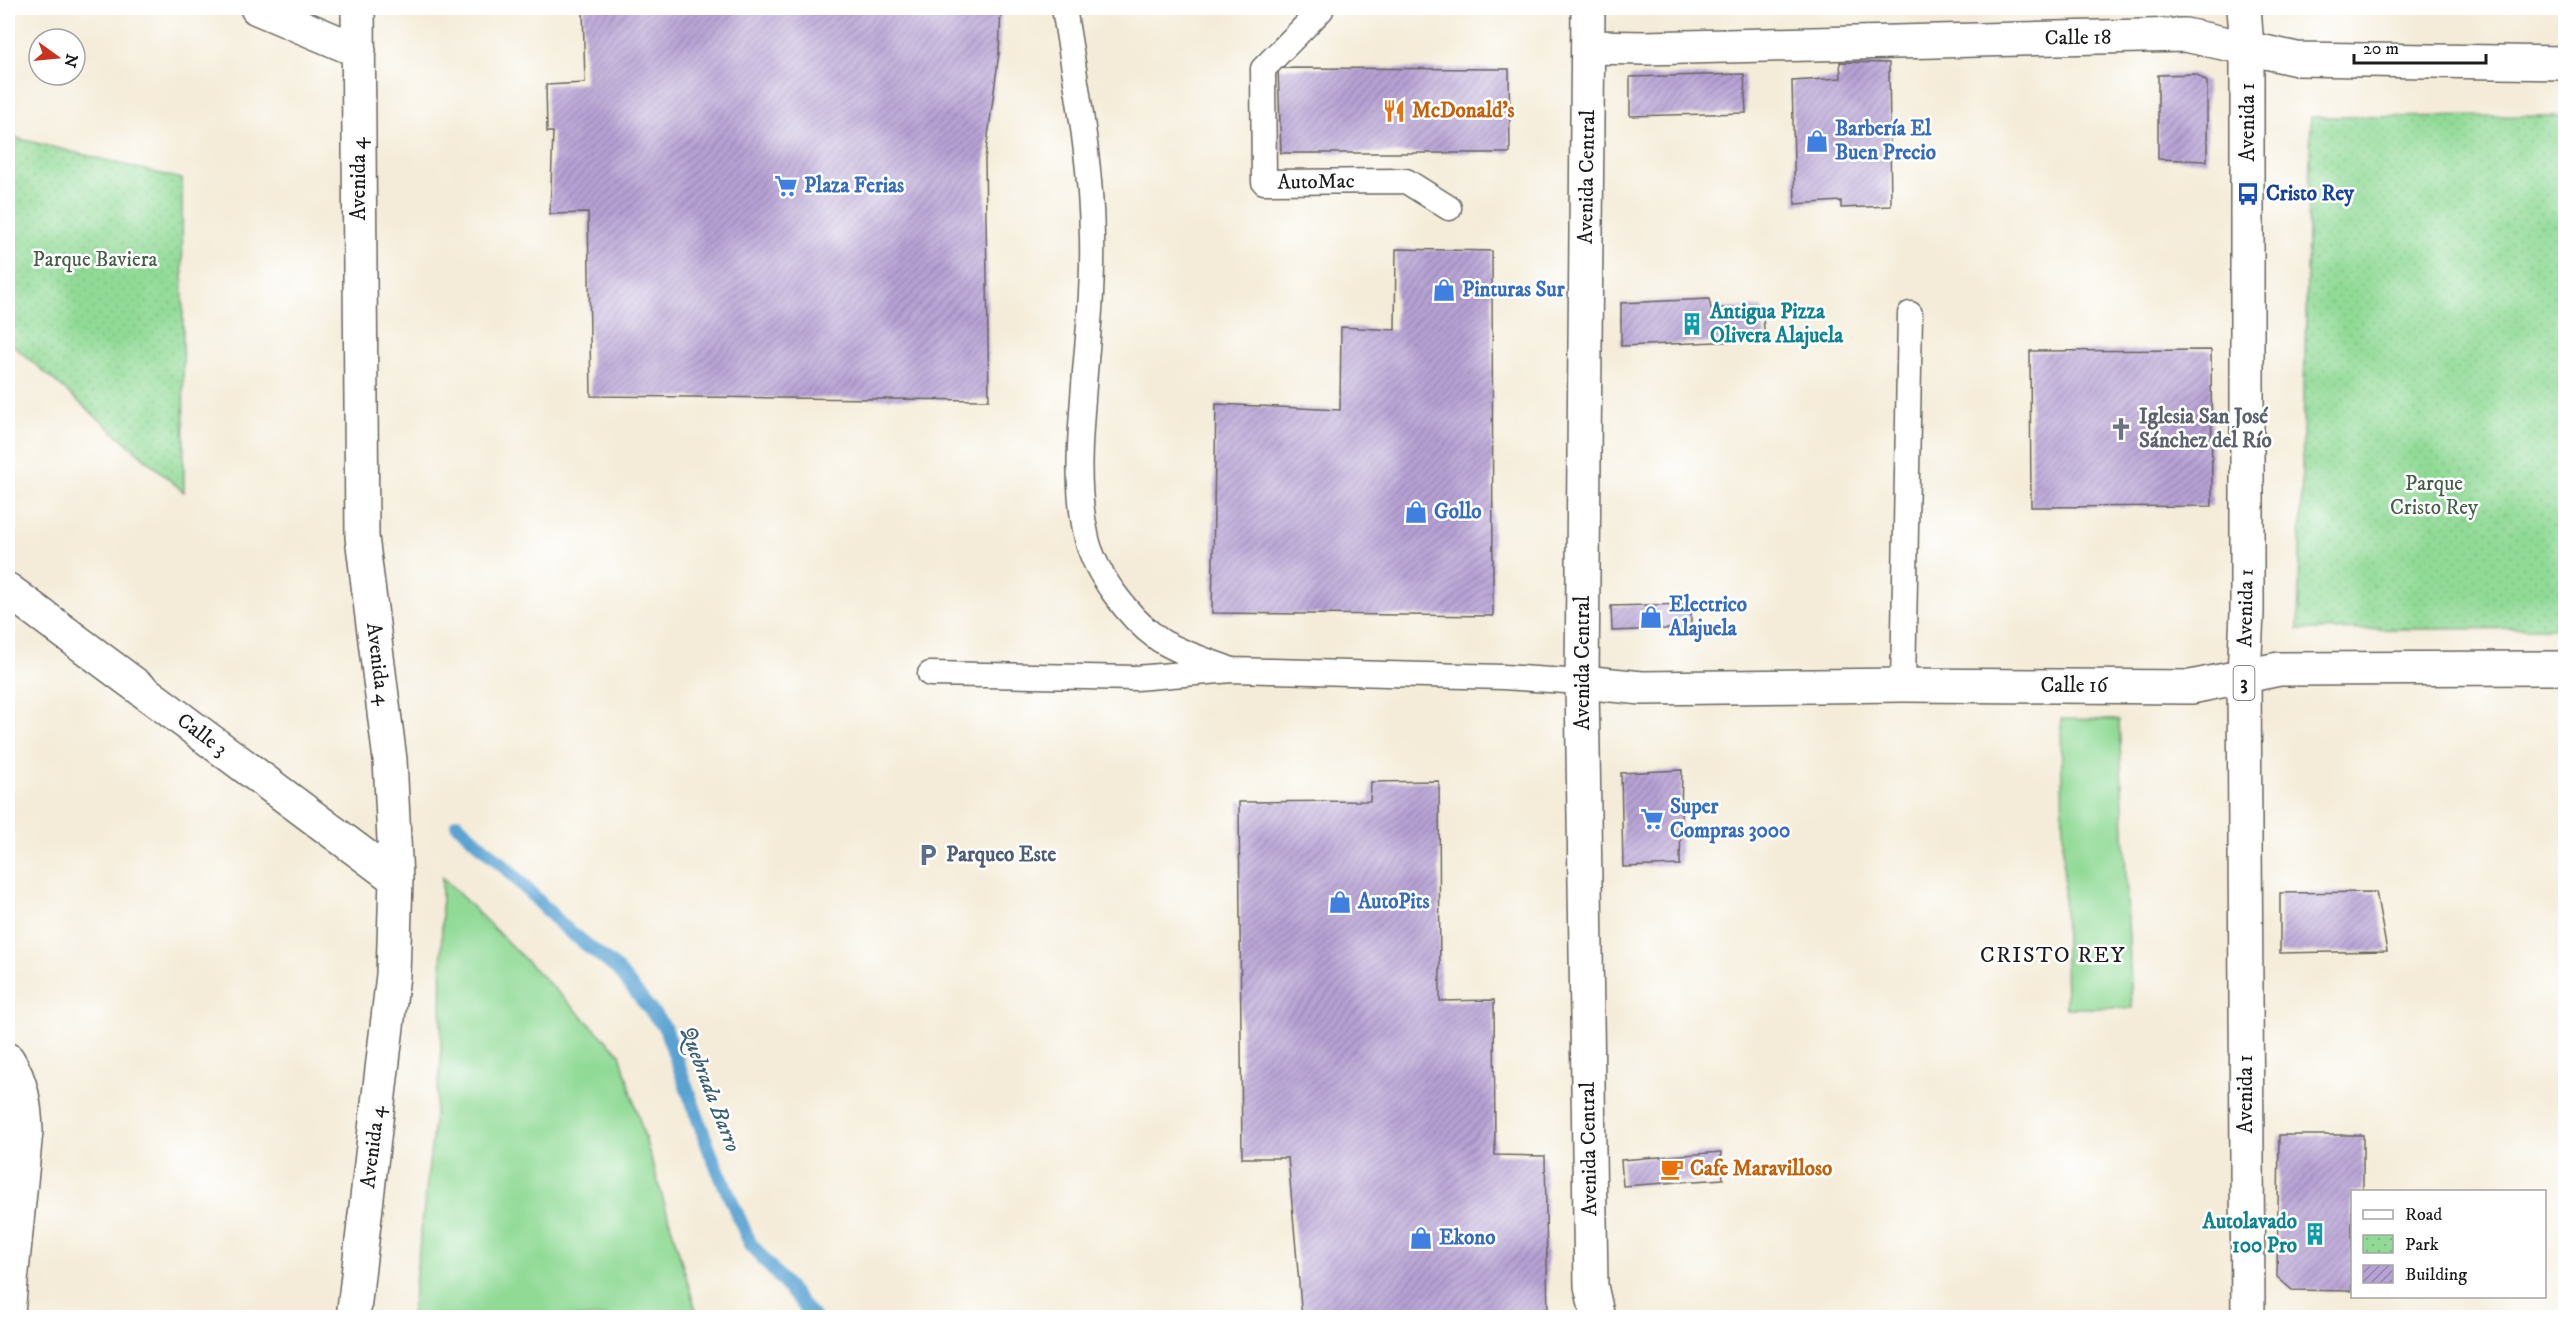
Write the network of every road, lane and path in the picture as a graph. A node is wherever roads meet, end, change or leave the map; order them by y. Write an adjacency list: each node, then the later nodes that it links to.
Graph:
1 (257, 8): 9 (street)
2 (358, 8): 9 (street, Avenida 4)
3 (1064, 8): 15 (lane)
4 (1588, 8): 7 (street, Avenida Central)
5 (2244, 8): 8 (street, Avenida 1)
6 (1320, 10): 11 (lane, AutoMac)
7 (1588, 47): 8 (street, Calle 18); 18 (street, Avenida Central)
8 (2247, 48): 10 (street, Calle 18); 17 (street, Avenida 1 / 3)
9 (359, 51): 20 (street, Avenida 4)
10 (2565, 63)
11 (1449, 208)
12 (1910, 314): 19 (lane)
13 (8, 590): 20 (street, Calle 3)
14 (2565, 668): 17 (street, Calle 16)
15 (1232, 670): 16 (lane); 18 (lane)
16 (930, 674)
17 (2244, 675): 19 (street, Calle 16); 25 (street, Avenida 1 / 3)
18 (1582, 682): 19 (street, Calle 16); 24 (street, Avenida Central)
19 (1903, 685)
20 (396, 879): 23 (street, Avenida 4)
21 (8, 1060): 22 (street)
22 (8, 1312)
23 (353, 1317)
24 (1598, 1317)
25 (2248, 1317)

